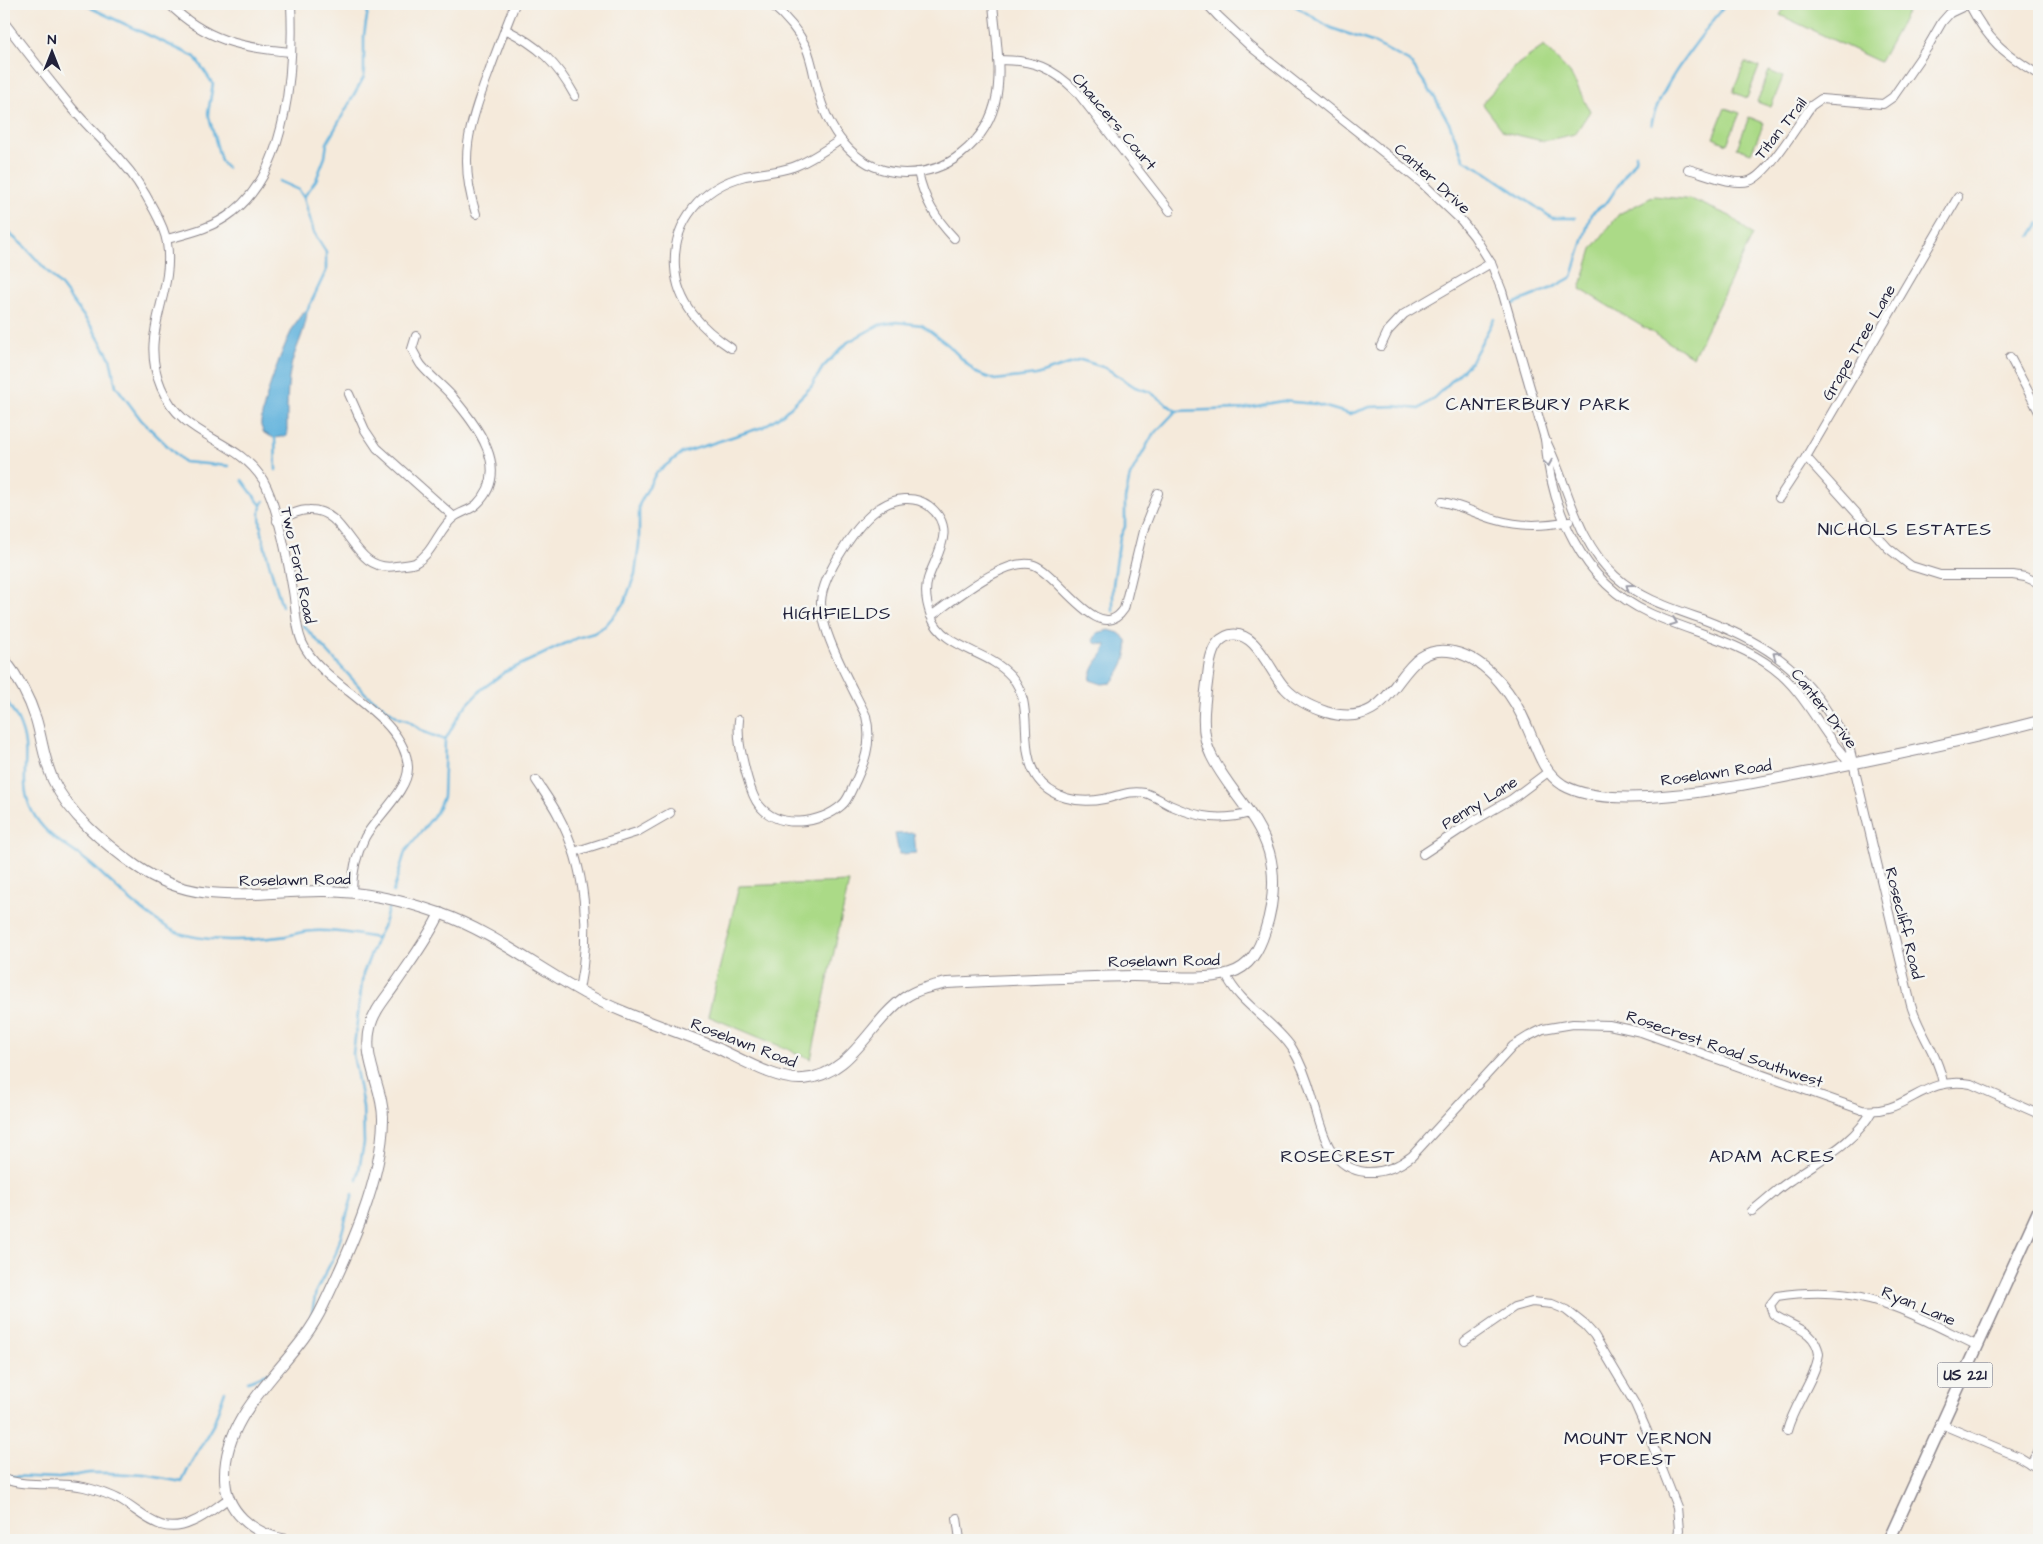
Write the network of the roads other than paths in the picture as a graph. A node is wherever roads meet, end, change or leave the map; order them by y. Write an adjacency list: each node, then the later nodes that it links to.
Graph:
1 (169, 4): 10 (street)
2 (291, 4): 10 (street)
3 (515, 4): 9 (street)
4 (770, 4): 14 (street)
5 (993, 4): 11 (street)
6 (1207, 4): 22 (street, Canter Drive)
7 (1969, 4): 12 (street, Titan Trail); 15 (street, Titan Trail)
8 (4, 22): 21 (street, Two Ford Road)
9 (505, 29): 13 (street); 19 (street)
10 (291, 52): 21 (street)
11 (998, 60): 16 (street); 18 (street, Chaucers Court)
12 (2039, 75)
13 (576, 96)
14 (840, 140): 16 (street); 25 (street)
15 (1688, 169)
16 (918, 172): 20 (street)
17 (1958, 197): 30 (street, Grape Tree Lane)
18 (1170, 211)
19 (476, 214)
20 (954, 238)
21 (167, 239): 35 (street, Two Ford Road)
22 (1490, 263): 24 (street); 29 (street, Canter Drive)
23 (416, 336): 34 (street)
24 (1381, 346)
25 (731, 348)
26 (2010, 357): 28 (street)
27 (349, 394): 34 (street)
28 (2039, 412)
29 (1545, 439): 36 (street, Canter Drive); 37 (street, Canter Drive, one-way to 37)
30 (1806, 457): 32 (street, Grape Tree Lane); 38 (street)
31 (1158, 494): 39 (street)
32 (1779, 498)
33 (1442, 502): 37 (street)
34 (454, 517): 35 (street)
35 (277, 520): 50 (street, Two Ford Road)
36 (1576, 520): 37 (street); 43 (street, Canter Drive, one-way to 36)
37 (1565, 522): 43 (street, Canter Drive, one-way to 43)
38 (2039, 583)
39 (931, 616): 41 (street); 47 (street)
40 (4, 658): 50 (street, Roselawn Road)
41 (739, 720)
42 (2039, 721): 43 (street, Roselawn Road)
43 (1852, 764): 44 (street, Roselawn Road); 54 (street, Rosecliff Road)
44 (1548, 772): 47 (street, Roselawn Road); 49 (street, Penny Lane)
45 (536, 780): 48 (street)
46 (670, 813): 48 (street)
47 (1250, 813): 52 (street, Roselawn Road)
48 (574, 852): 53 (street)
49 (1423, 854)
50 (352, 892): 51 (street, Roselawn Road)
51 (440, 913): 53 (street, Roselawn Road); 68 (street)
52 (1226, 974): 53 (street, Roselawn Road); 55 (street, Rosecrest Road Southwest)
53 (579, 990)
54 (1943, 1083): 55 (street, Rosecrest Road Southwest); 56 (street, Rosecrest Road Southwest)
55 (1872, 1111): 58 (street)
56 (2039, 1114)
57 (2039, 1210): 59 (main road, US 221)
58 (1752, 1212)
59 (2035, 1230): 61 (main road, US 221)
60 (1465, 1341): 72 (street)
61 (1978, 1346): 62 (main road, US 221); 63 (street, Ryan Lane)
62 (1943, 1425): 65 (street); 73 (main road, US 221)
63 (1787, 1431)
64 (2039, 1451): 65 (street)
65 (2030, 1464): 66 (street)
66 (2039, 1469)
67 (4, 1479): 68 (street)
68 (228, 1500): 70 (street)
69 (957, 1518): 71 (street)
70 (286, 1540)
71 (960, 1540)
72 (1677, 1540)
73 (1889, 1540)

